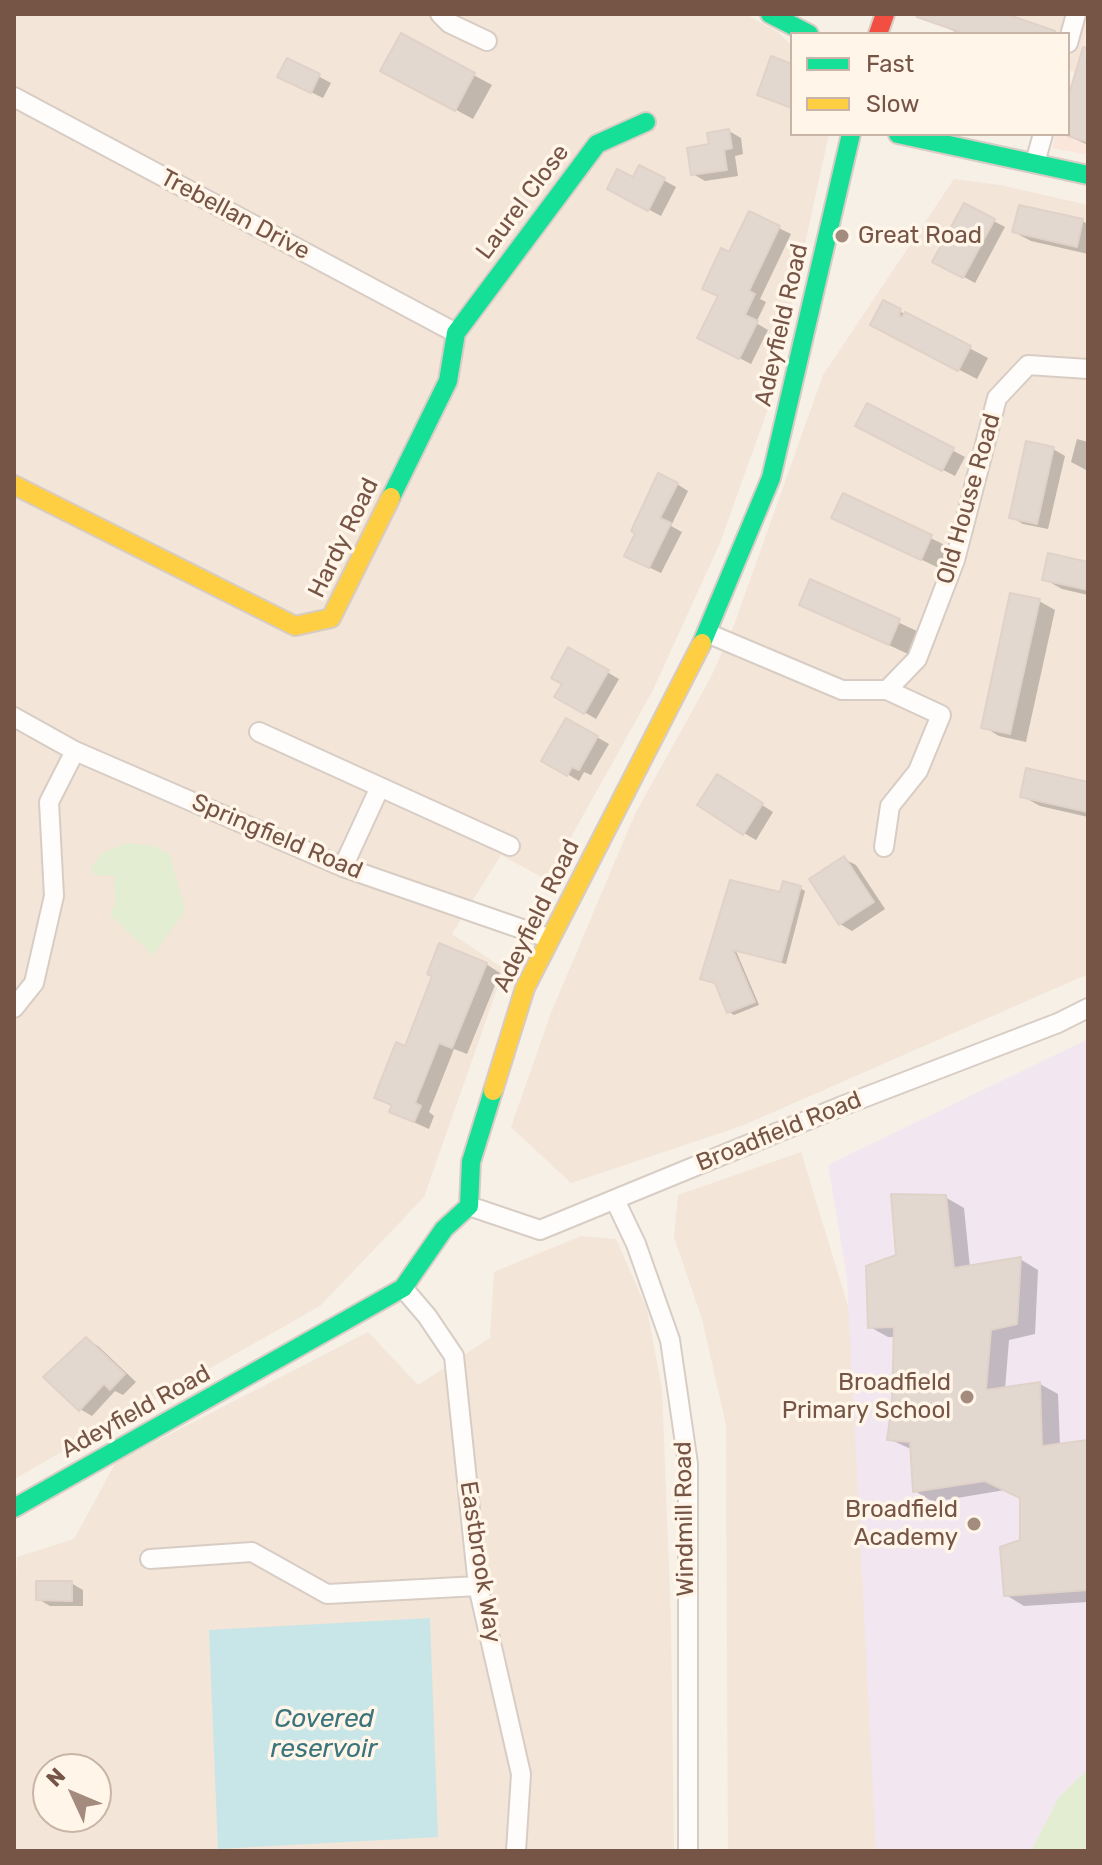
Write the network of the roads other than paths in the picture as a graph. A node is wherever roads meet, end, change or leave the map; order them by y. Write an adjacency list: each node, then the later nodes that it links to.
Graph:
1 (440, 14): 6 (street)
2 (770, 14): 4 (street)
3 (1076, 14): 5 (street)
4 (805, 32)
5 (1070, 36)
6 (487, 41)
7 (14, 97): 14 (street, Trebellan Drive)
8 (646, 122): 14 (street, Laurel Close)
9 (851, 136): 17 (street, Adeyfield Road)
10 (907, 136): 12 (street)
11 (1042, 136): 12 (street)
12 (1035, 163): 13 (street)
13 (1088, 175)
14 (456, 333): 16 (street, Hardy Road)
15 (1088, 369): 18 (street, Old House Road)
16 (14, 485)
17 (707, 633): 18 (street); 26 (street, Adeyfield Road)
18 (887, 690): 24 (street)
19 (14, 717): 21 (street, Springfield Road)
20 (259, 732): 22 (street)
21 (75, 751): 25 (street, Springfield Road); 27 (street)
22 (380, 787): 23 (street); 25 (street)
23 (510, 846)
24 (884, 847)
25 (343, 867): 26 (street, Springfield Road)
26 (548, 938): 30 (street, Adeyfield Road)
27 (14, 1008)
28 (1088, 1008): 29 (street, Broadfield Road)
29 (615, 1200): 30 (street, Broadfield Road); 36 (street, Windmill Road)
30 (469, 1206): 31 (street, Adeyfield Road)
31 (403, 1288): 32 (street, Adeyfield Road); 34 (street, Eastbrook Way)
32 (14, 1508)
33 (150, 1559): 34 (street)
34 (478, 1586): 35 (street, Eastbrook Way)
35 (516, 1851)
36 (688, 1851)

